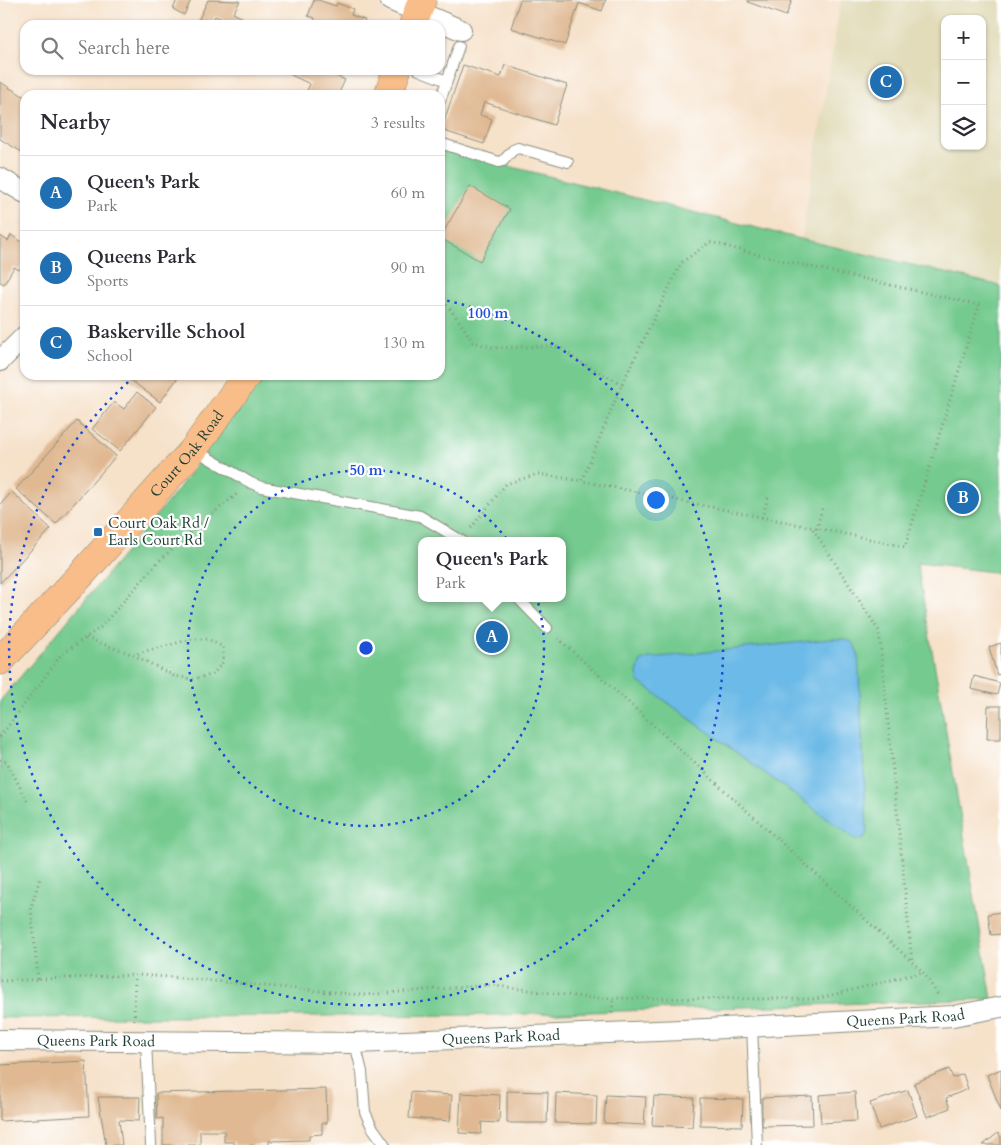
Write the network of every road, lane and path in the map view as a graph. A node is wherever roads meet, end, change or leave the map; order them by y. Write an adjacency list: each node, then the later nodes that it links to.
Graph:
1 (390, 0): 2 (street)
2 (417, 12): 3 (street)
3 (430, 20)
4 (445, 29): 5 (street)
5 (460, 38): 8 (lane)
6 (395, 75): 9 (main road)
7 (432, 75): 8 (lane)
8 (447, 81): 10 (lane)
9 (390, 90)
10 (444, 90)
11 (445, 146): 12 (lane)
12 (568, 162)
13 (0, 178): 14 (street)
14 (20, 190)
15 (445, 303): 19 (path)
16 (20, 341): 17 (street)
17 (0, 361)
18 (243, 380): 20 (main road, Court Oak Road)
19 (622, 384): 21 (path); 26 (path)
20 (193, 450): 22 (lane); 33 (main road, Court Oak Road)
21 (582, 481): 25 (path); 28 (path)
22 (251, 483): 27 (lane); 31 (path)
23 (768, 497): 25 (path)
24 (822, 508): 26 (path)
25 (762, 518): 26 (path)
26 (815, 528): 38 (path)
27 (457, 537)
28 (464, 537)
29 (522, 602): 30 (lane)
30 (547, 628): 38 (path)
31 (85, 638): 32 (path); 34 (path)
32 (134, 655): 32 (path)
33 (0, 661)
34 (0, 737)
35 (0, 760): 36 (path)
36 (27, 801)
37 (40, 878): 41 (path)
38 (912, 962): 39 (path)
39 (922, 972): 40 (path); 44 (path)
40 (134, 975): 41 (path); 47 (path)
41 (38, 979): 42 (path)
42 (0, 981)
43 (1001, 1007): 44 (street, Queens Park Road)
44 (953, 1016): 45 (street, Queens Park Road)
45 (752, 1026): 48 (street, Queens Park Road); 51 (lane)
46 (0, 1040): 47 (street, Queens Park Road)
47 (140, 1041): 48 (street, Queens Park Road); 49 (lane)
48 (355, 1043): 50 (lane)
49 (151, 1145)
50 (385, 1145)
51 (757, 1145)

